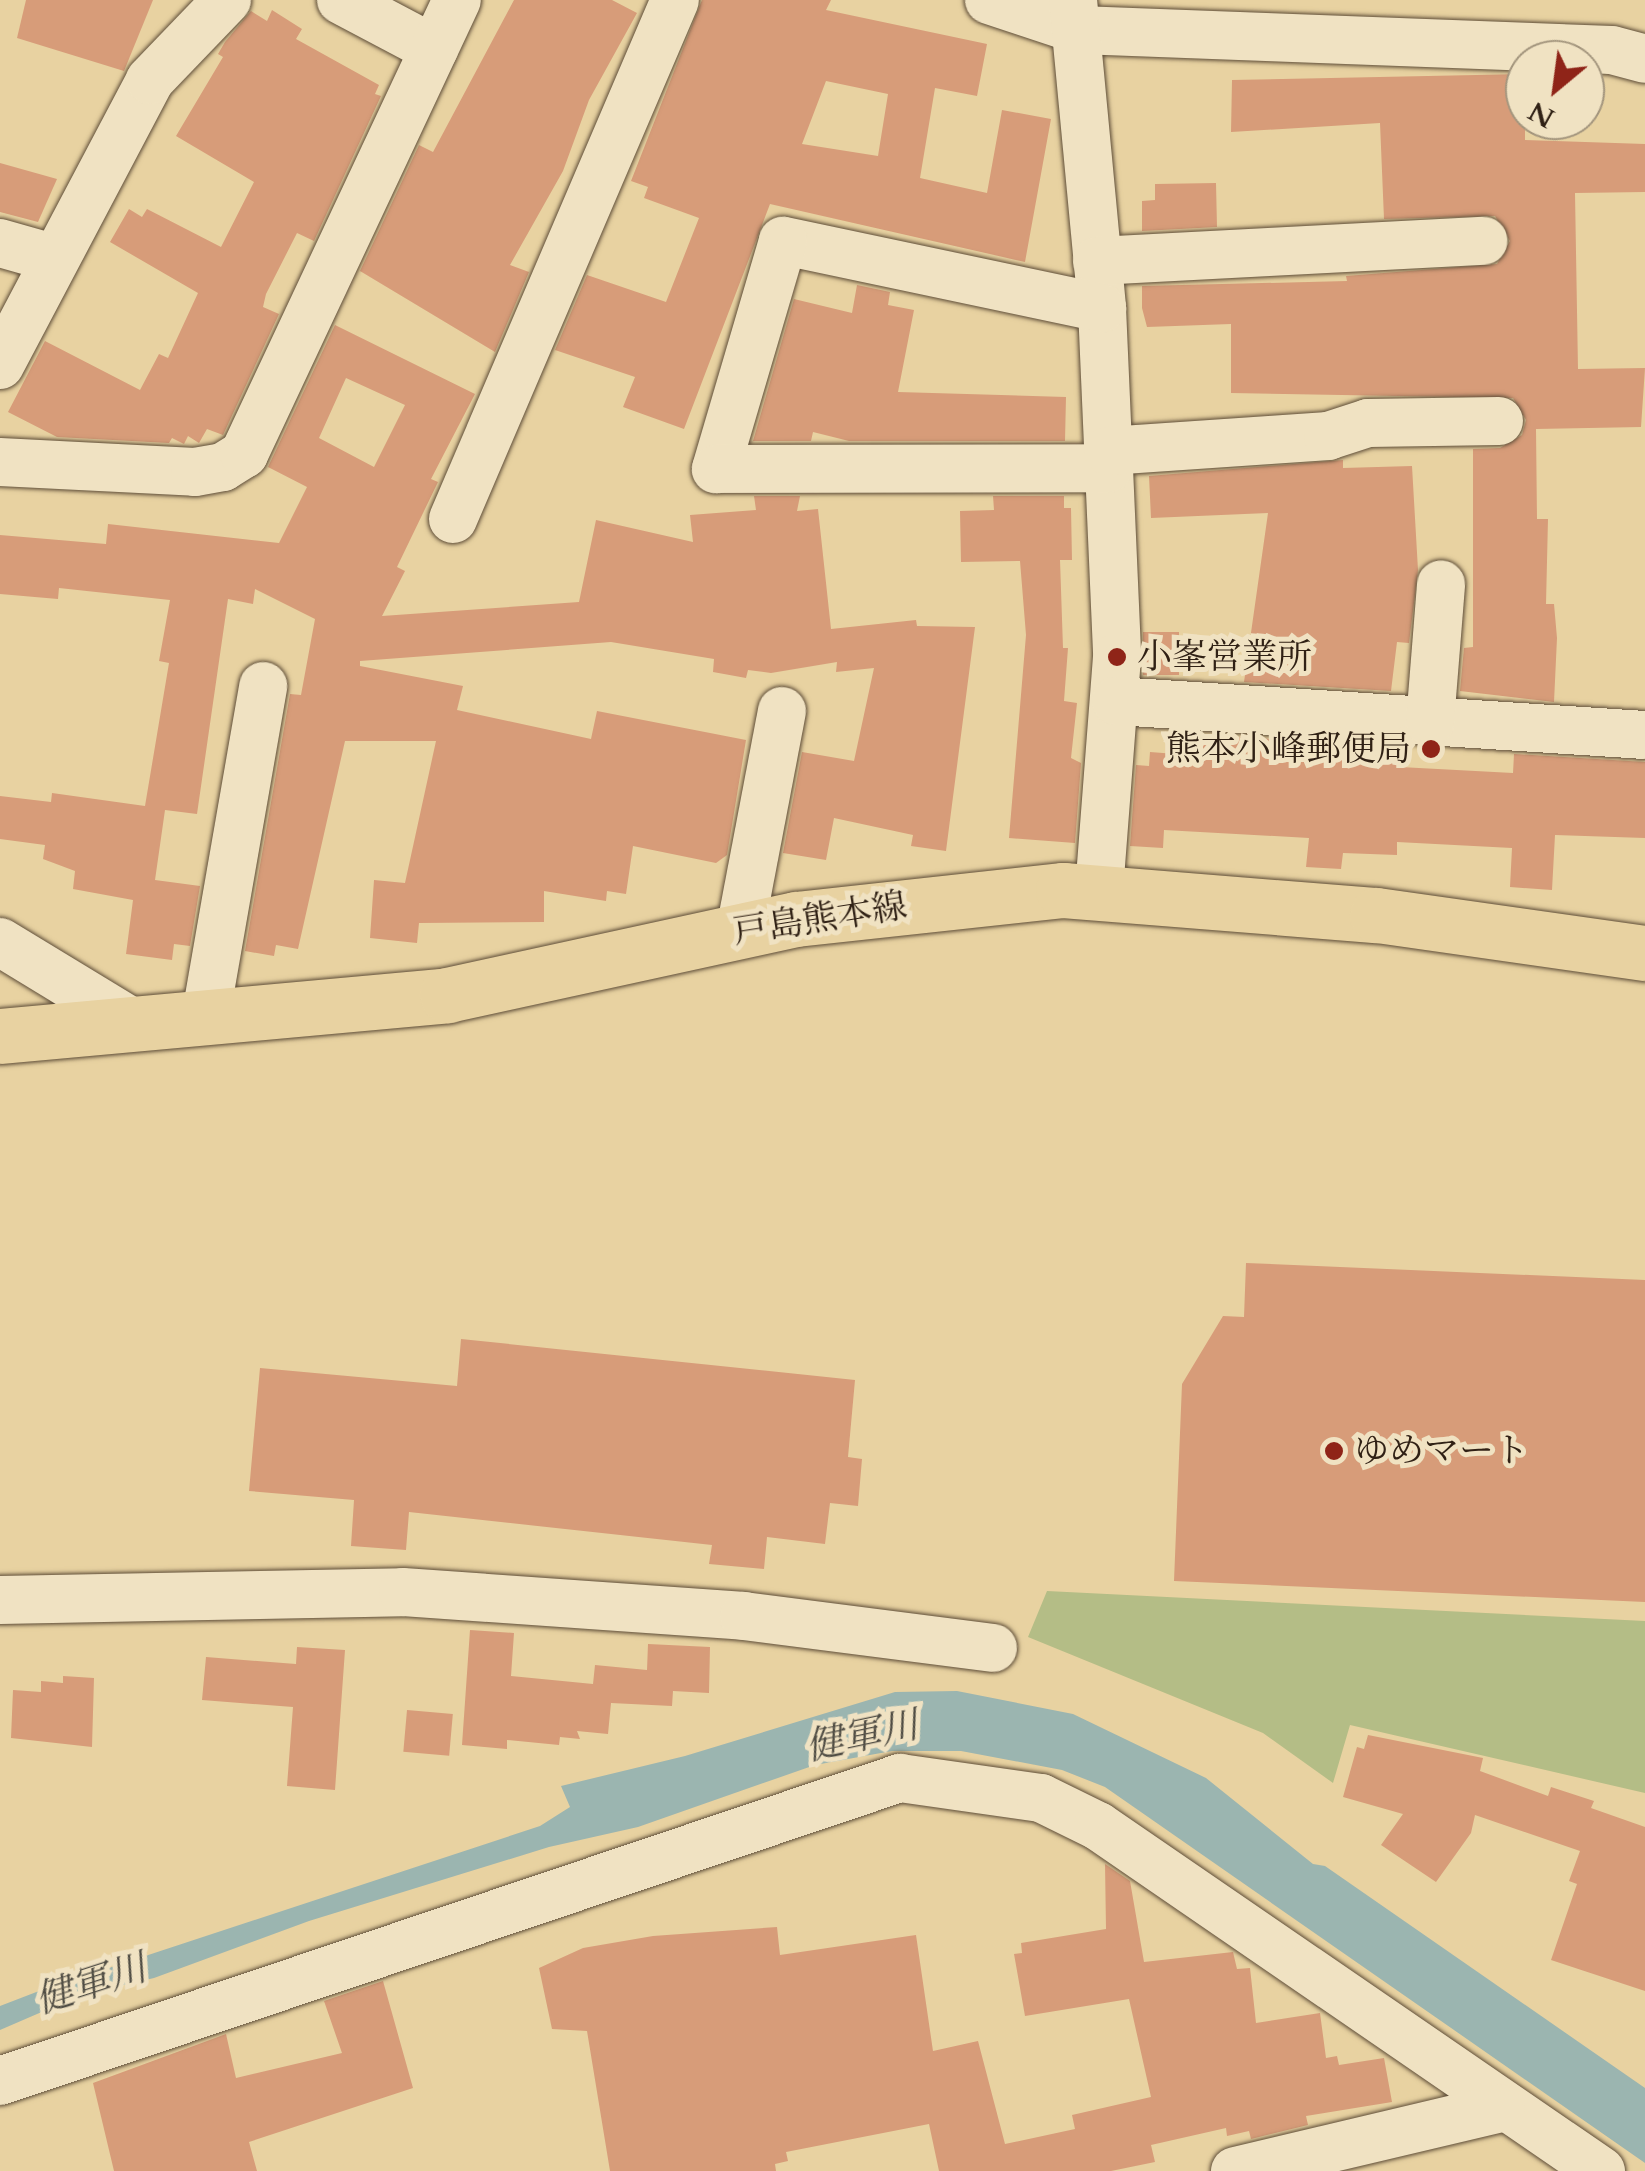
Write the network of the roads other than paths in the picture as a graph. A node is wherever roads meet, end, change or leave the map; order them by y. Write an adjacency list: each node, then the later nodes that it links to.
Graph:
1 (226, 0): 11 (street)
2 (341, 0): 7 (street)
3 (458, 0): 7 (street)
4 (675, 0): 18 (street)
5 (989, 0): 6 (street)
6 (1076, 15): 8 (street); 12 (street)
7 (434, 49): 17 (street)
8 (1645, 59)
9 (1483, 241): 12 (street)
10 (0, 243): 11 (street)
11 (53, 258): 14 (street)
12 (1097, 260): 13 (street)
13 (1102, 308): 16 (street); 16 (street)
14 (0, 365)
15 (1499, 421): 16 (street)
16 (1108, 460): 21 (street)
17 (0, 462)
18 (452, 520)
19 (1441, 584): 23 (street)
20 (263, 686): 29 (street)
21 (1116, 701): 23 (street); 25 (street)
22 (782, 710): 26 (street)
23 (1430, 722): 24 (street)
24 (1645, 735)
25 (1099, 890): 26 (main road, 戸島熊本線); 28 (main road, 戸島熊本線)
26 (740, 931): 29 (main road, 戸島熊本線)
27 (0, 942): 30 (street)
28 (1645, 953)
29 (205, 1020): 30 (main road, 戸島熊本線)
30 (138, 1026): 31 (main road, 戸島熊本線)
31 (0, 1036)
32 (0, 1600): 33 (street)
33 (993, 1648)
34 (0, 2080): 35 (street)
35 (1501, 2108): 36 (street); 37 (street)
36 (1235, 2171)
37 (1600, 2171)

